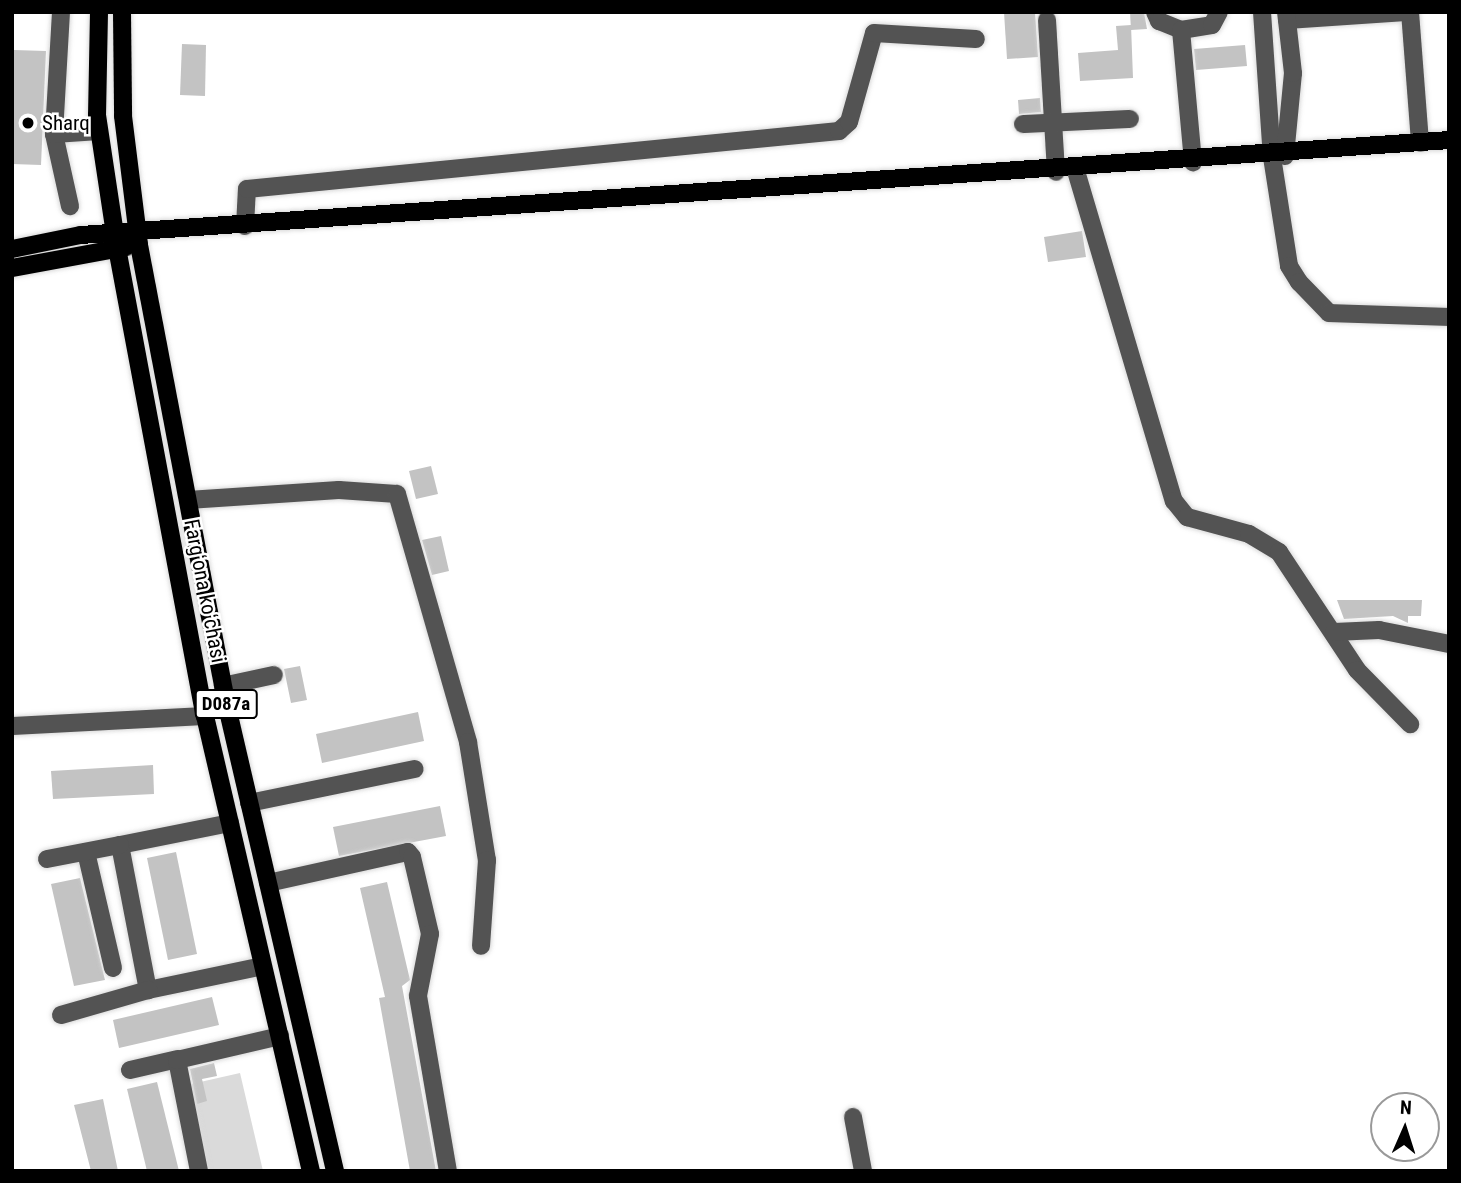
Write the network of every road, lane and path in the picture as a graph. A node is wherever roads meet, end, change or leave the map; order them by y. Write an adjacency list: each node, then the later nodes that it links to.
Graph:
1 (61, 12): 16 (street)
2 (99, 12): 15 (main road, Fargʻona koʻchasi)
3 (122, 12): 25 (main road, Fargʻona koʻchasi)
4 (1155, 12): 10 (street)
5 (1219, 12): 10 (street)
6 (1262, 12): 19 (street)
7 (1408, 12): 8 (street); 18 (street)
8 (1286, 16): 19 (street)
9 (1047, 20): 13 (street)
10 (1181, 30): 20 (street)
11 (976, 39): 24 (street)
12 (1130, 119): 13 (street)
13 (1052, 122): 14 (street); 22 (street)
14 (1023, 124)
15 (99, 131): 16 (street); 26 (main road, Fargʻona koʻchasi)
16 (54, 134): 23 (street)
17 (1449, 140): 18 (main road)
18 (1420, 143): 19 (main road)
19 (1279, 156): 20 (main road); 29 (street)
20 (1193, 162): 21 (main road)
21 (1076, 171): 22 (main road); 31 (street)
22 (1056, 172): 24 (main road)
23 (70, 206)
24 (245, 226): 25 (main road)
25 (139, 239): 26 (main road); 30 (main road, Fargʻona koʻchasi / D087a)
26 (116, 242): 27 (main road); 28 (main road); 35 (main road, Fargʻona koʻchasi / D087a)
27 (12, 248)
28 (12, 268)
29 (1449, 317)
30 (188, 500): 34 (main road, Fargʻona koʻchasi / D087a); 45 (street)
31 (1334, 632): 32 (street); 36 (street)
32 (1449, 644)
33 (274, 675): 34 (street)
34 (223, 686): 39 (main road, Fargʻona koʻchasi / D087a)
35 (205, 716): 37 (street); 40 (main road, Fargʻona koʻchasi / D087a)
36 (1410, 724)
37 (12, 726)
38 (415, 769): 39 (street)
39 (249, 803): 44 (main road, Fargʻona koʻchasi / D087a)
40 (230, 823): 41 (street); 46 (main road, Fargʻona koʻchasi / D087a)
41 (120, 845): 42 (street); 48 (street)
42 (86, 852): 43 (street); 47 (street)
43 (47, 859)
44 (268, 883): 56 (main road, Fargʻona koʻchasi / D087a); 57 (street)
45 (481, 946)
46 (263, 966): 48 (street); 50 (main road, Fargʻona koʻchasi / D087a)
47 (113, 968)
48 (148, 990): 49 (street)
49 (61, 1015)
50 (280, 1037): 51 (street); 55 (main road, Fargʻona koʻchasi / D087a)
51 (178, 1059): 52 (street); 54 (street)
52 (130, 1070)
53 (853, 1117): 58 (street)
54 (199, 1171)
55 (311, 1171)
56 (335, 1171)
57 (448, 1171)
58 (863, 1171)

